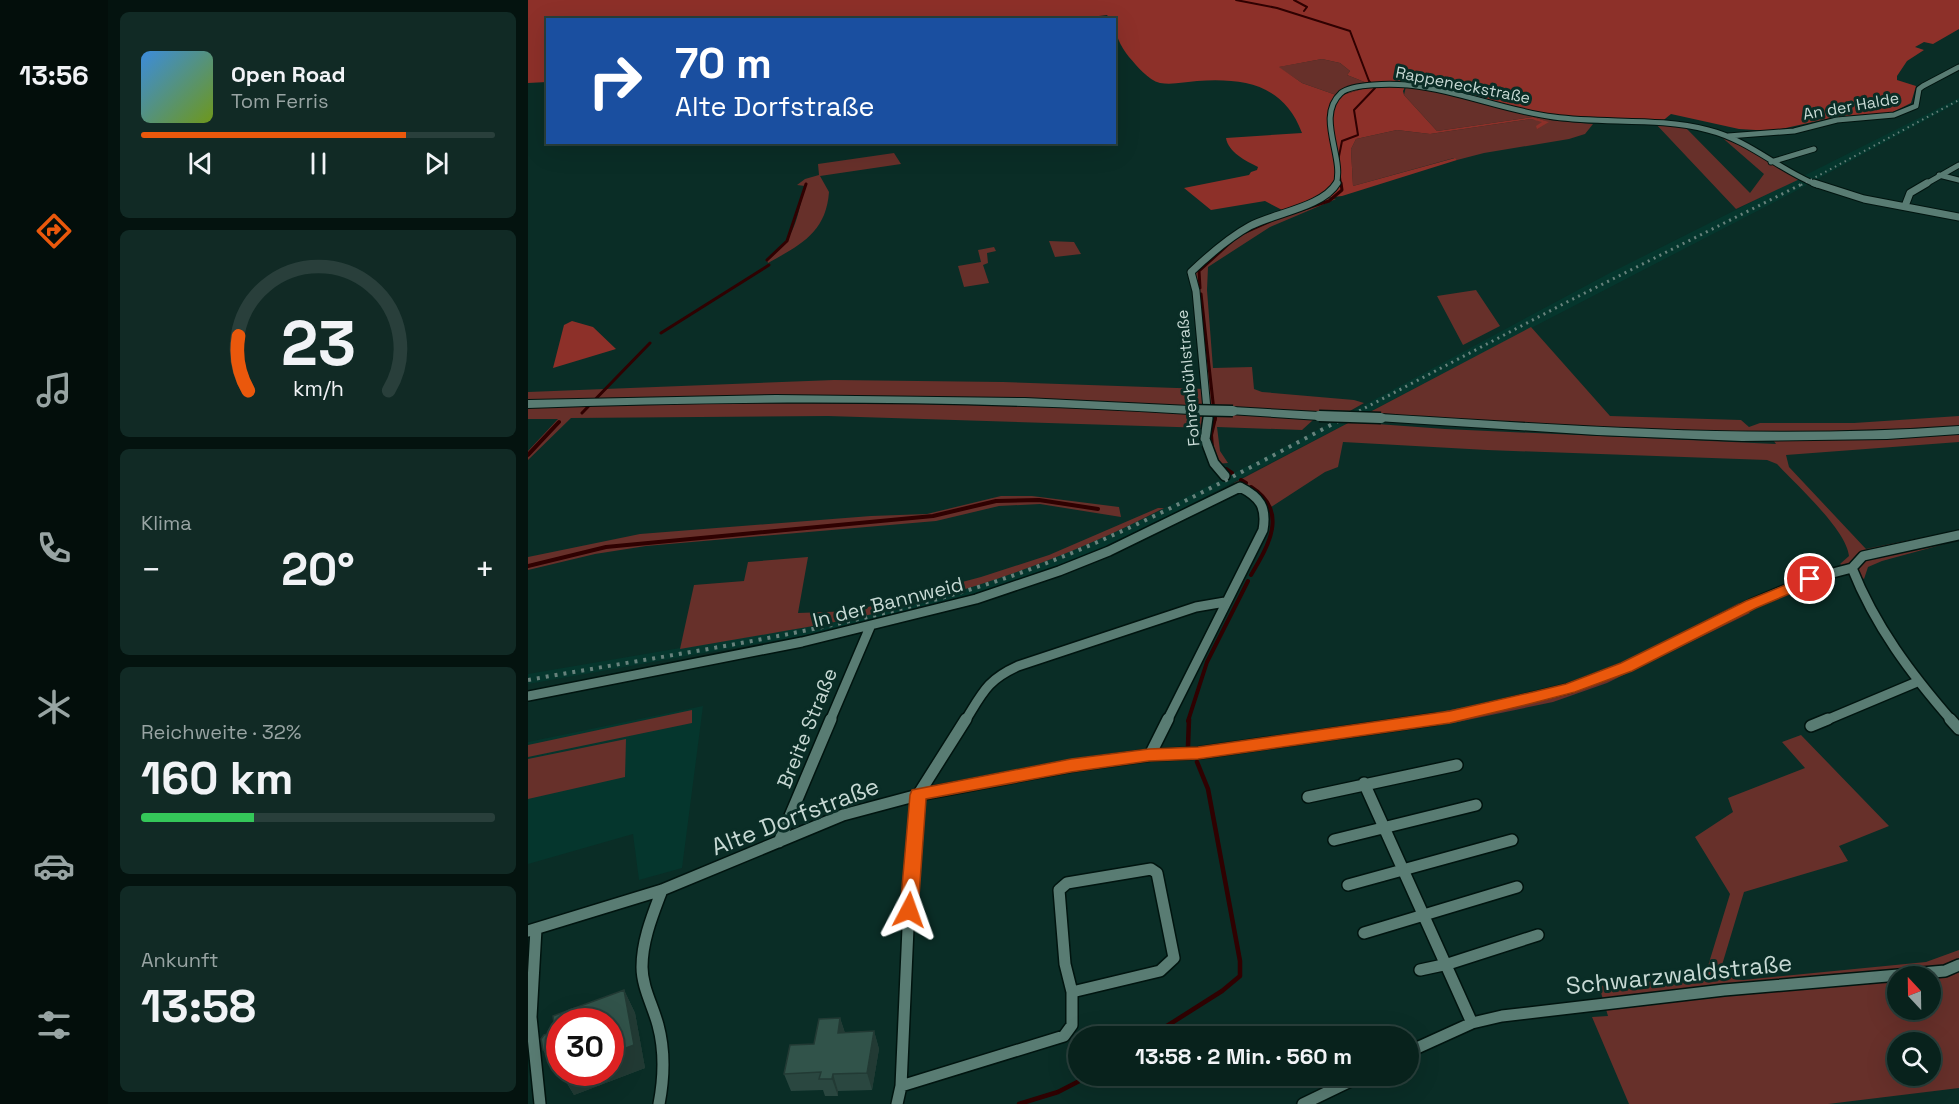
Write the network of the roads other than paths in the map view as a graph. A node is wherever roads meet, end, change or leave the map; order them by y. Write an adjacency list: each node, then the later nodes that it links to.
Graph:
1 (1959, 67): 2 (street, An der Halde)
2 (1728, 136): 3 (street, Rappeneckstraße); 5 (street)
3 (1332, 145): 13 (street, Fohrenbühlstraße)
4 (1814, 148): 5 (street)
5 (1771, 162): 9 (street)
6 (1959, 165): 7 (street)
7 (1939, 175): 8 (street); 9 (street)
8 (1959, 180)
9 (1905, 206): 10 (street)
10 (1959, 217)
11 (528, 404): 12 (main road, bridge)
12 (1959, 430)
13 (1225, 476)
14 (1959, 535): 15 (street)
15 (1852, 568): 18 (street); 22 (street, Alte Dorfstraße)
16 (1225, 602): 17 (street, In der Bannweid); 22 (street); 25 (street)
17 (870, 627): 19 (street, In der Bannweid); 31 (street, Breite Straße)
18 (1917, 682): 20 (street); 21 (street)
19 (528, 696)
20 (1811, 726)
21 (1959, 729)
22 (1149, 755): 25 (street, Alte Dorfstraße)
23 (1457, 765): 24 (street)
24 (1364, 783): 26 (street); 28 (street)
25 (918, 795): 31 (street, Alte Dorfstraße); 46 (street)
26 (1308, 797)
27 (1476, 805): 28 (street)
28 (1381, 827): 29 (street); 32 (street)
29 (1334, 840)
30 (1512, 840): 32 (street)
31 (779, 842): 35 (street, Alte Dorfstraße)
32 (1400, 870): 33 (street); 36 (street)
33 (1348, 885)
34 (1517, 887): 36 (street)
35 (662, 890): 37 (street, Alte Dorfstraße); 49 (street)
36 (1425, 915): 38 (street); 40 (street)
37 (532, 930): 48 (street)
38 (1364, 933)
39 (1538, 935): 40 (street)
40 (1448, 964): 42 (street); 44 (street)
41 (1959, 965): 44 (street, Schwarzwaldstraße)
42 (1420, 970)
43 (1072, 992): 43 (street); 46 (street)
44 (1472, 1023): 45 (street, Schwarzwaldstraße)
45 (1419, 1047)
46 (901, 1086): 50 (street)
47 (1341, 1086): 51 (street)
48 (540, 1104)
49 (659, 1104)
50 (897, 1104)
51 (1304, 1104)

